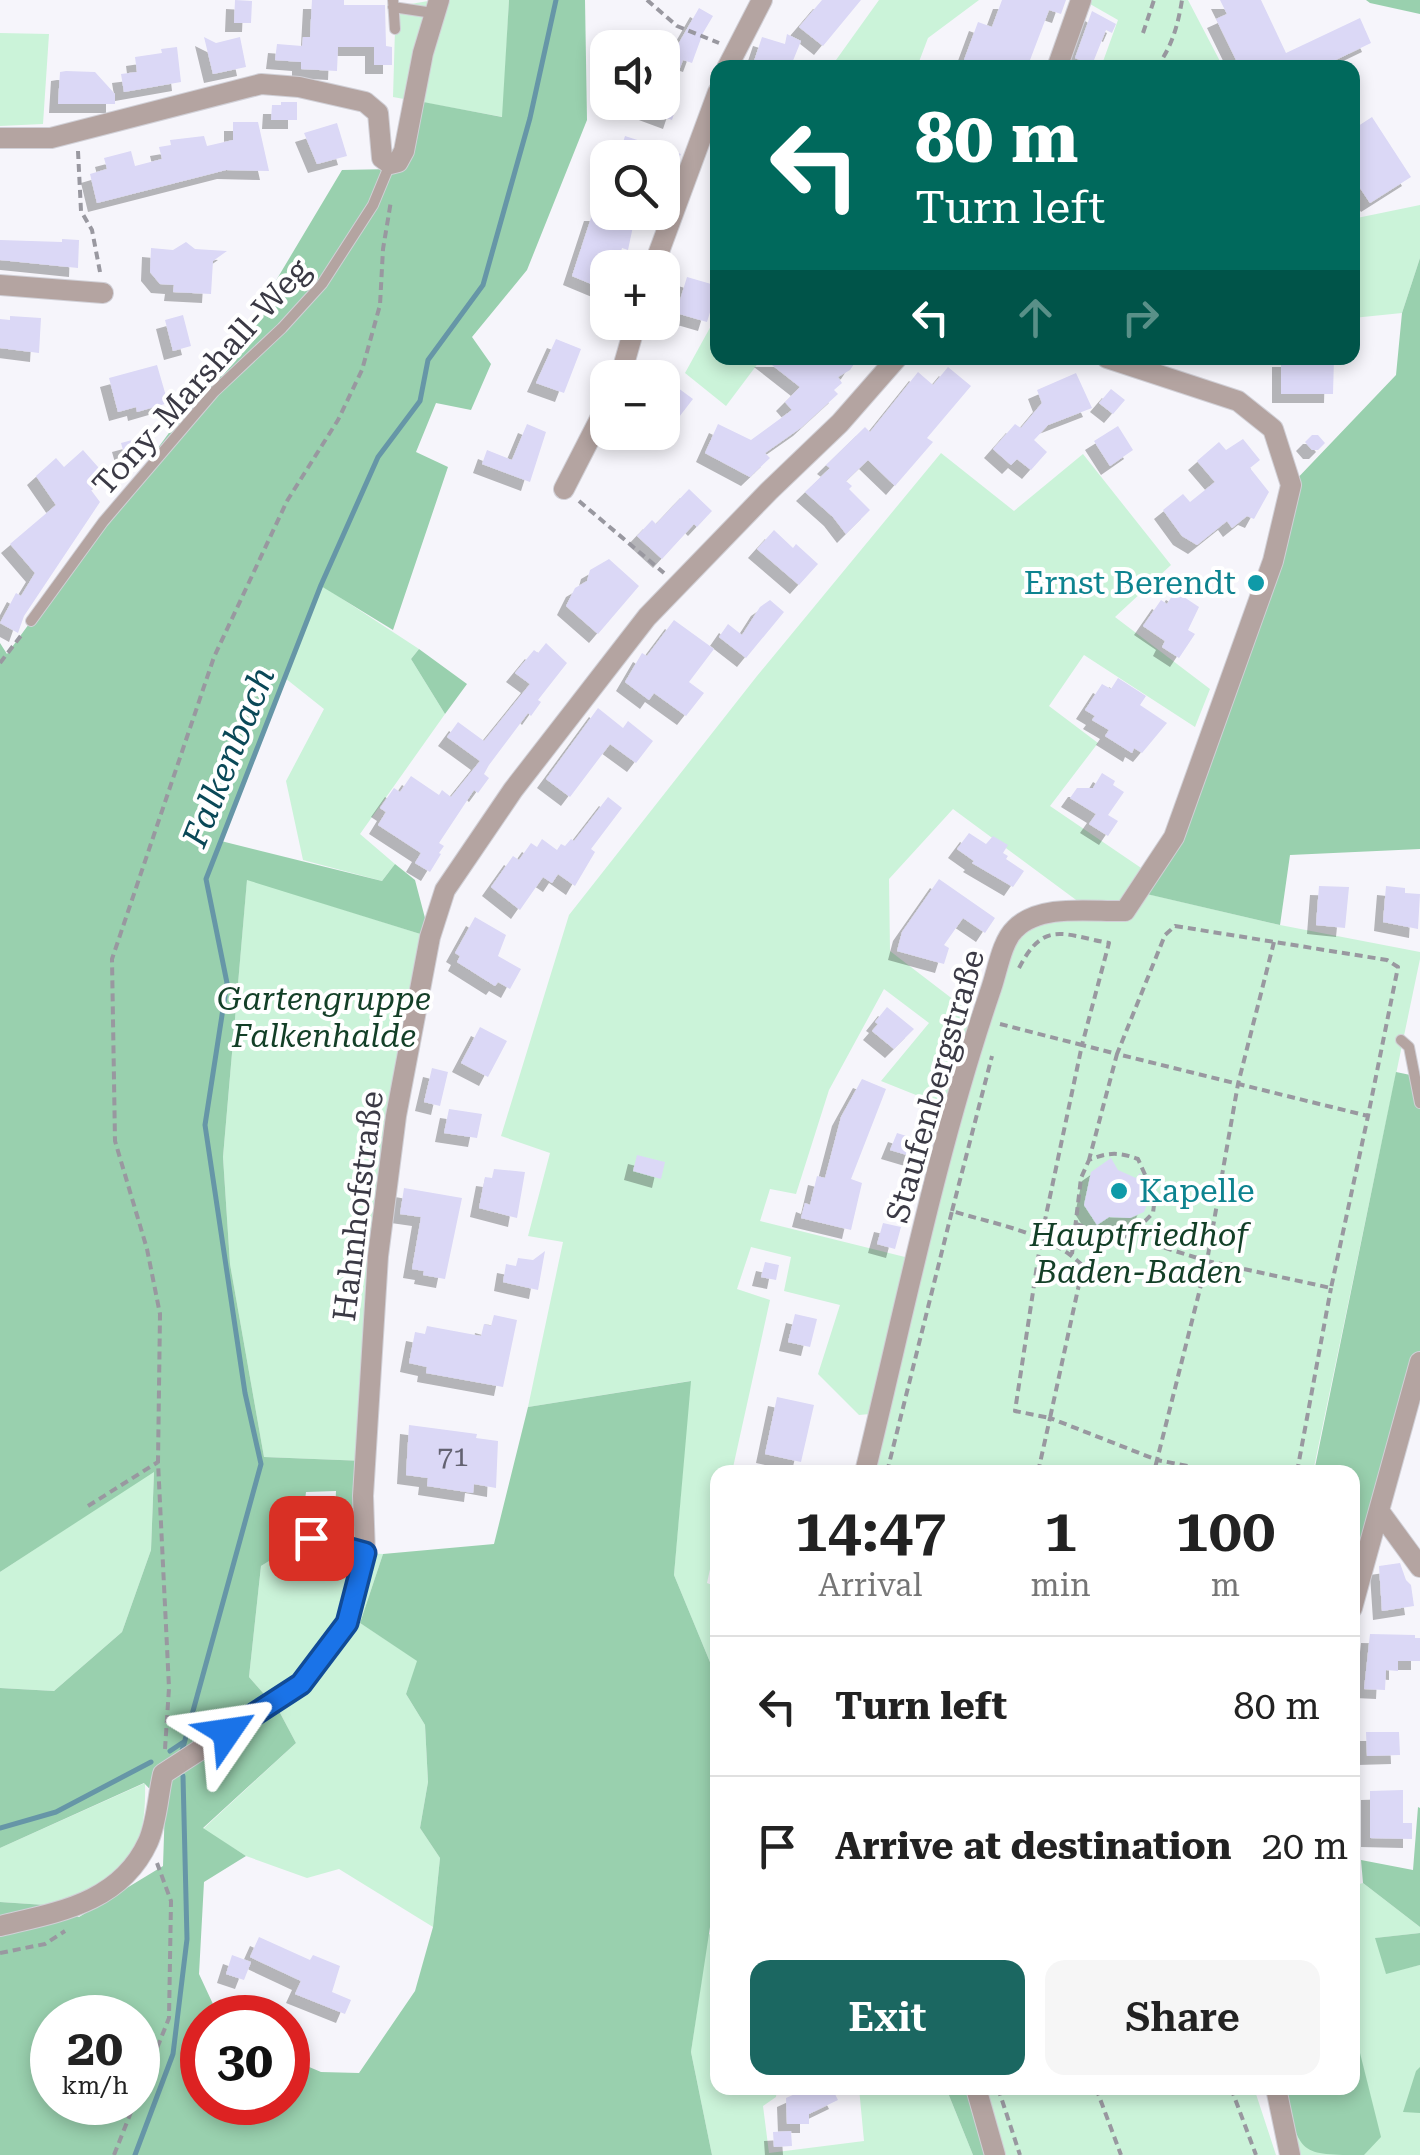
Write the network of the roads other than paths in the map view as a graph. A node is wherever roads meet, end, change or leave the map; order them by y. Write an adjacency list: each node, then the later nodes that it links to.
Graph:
1 (762, 0): 6 (street)
2 (1082, 0): 7 (street)
3 (393, 4): 4 (lane); 5 (lane)
4 (436, 7): 10 (street)
5 (395, 30)
6 (730, 58)
7 (1060, 60)
8 (710, 114): 11 (street)
9 (0, 138): 10 (street)
10 (394, 163): 18 (lane, Tony-Marshall-Weg)
11 (660, 250)
12 (0, 286): 13 (street)
13 (104, 292)
14 (891, 365): 25 (street, Hahnhofstraße)
15 (1129, 365): 22 (street, Staufenbergstraße)
16 (590, 438): 17 (street)
17 (564, 489)
18 (32, 621)
19 (1401, 1040): 20 (lane)
20 (1420, 1103)
21 (1420, 1362): 24 (street)
22 (867, 1465)
23 (314, 1502): 25 (lane)
24 (1378, 1510): 26 (street); 27 (street)
25 (365, 1553): 28 (street, Hahnhofstraße)
26 (1420, 1567)
27 (1360, 1578)
28 (0, 1926)
29 (978, 2095): 31 (street)
30 (1277, 2095): 32 (street)
31 (995, 2155)
32 (1290, 2155)

